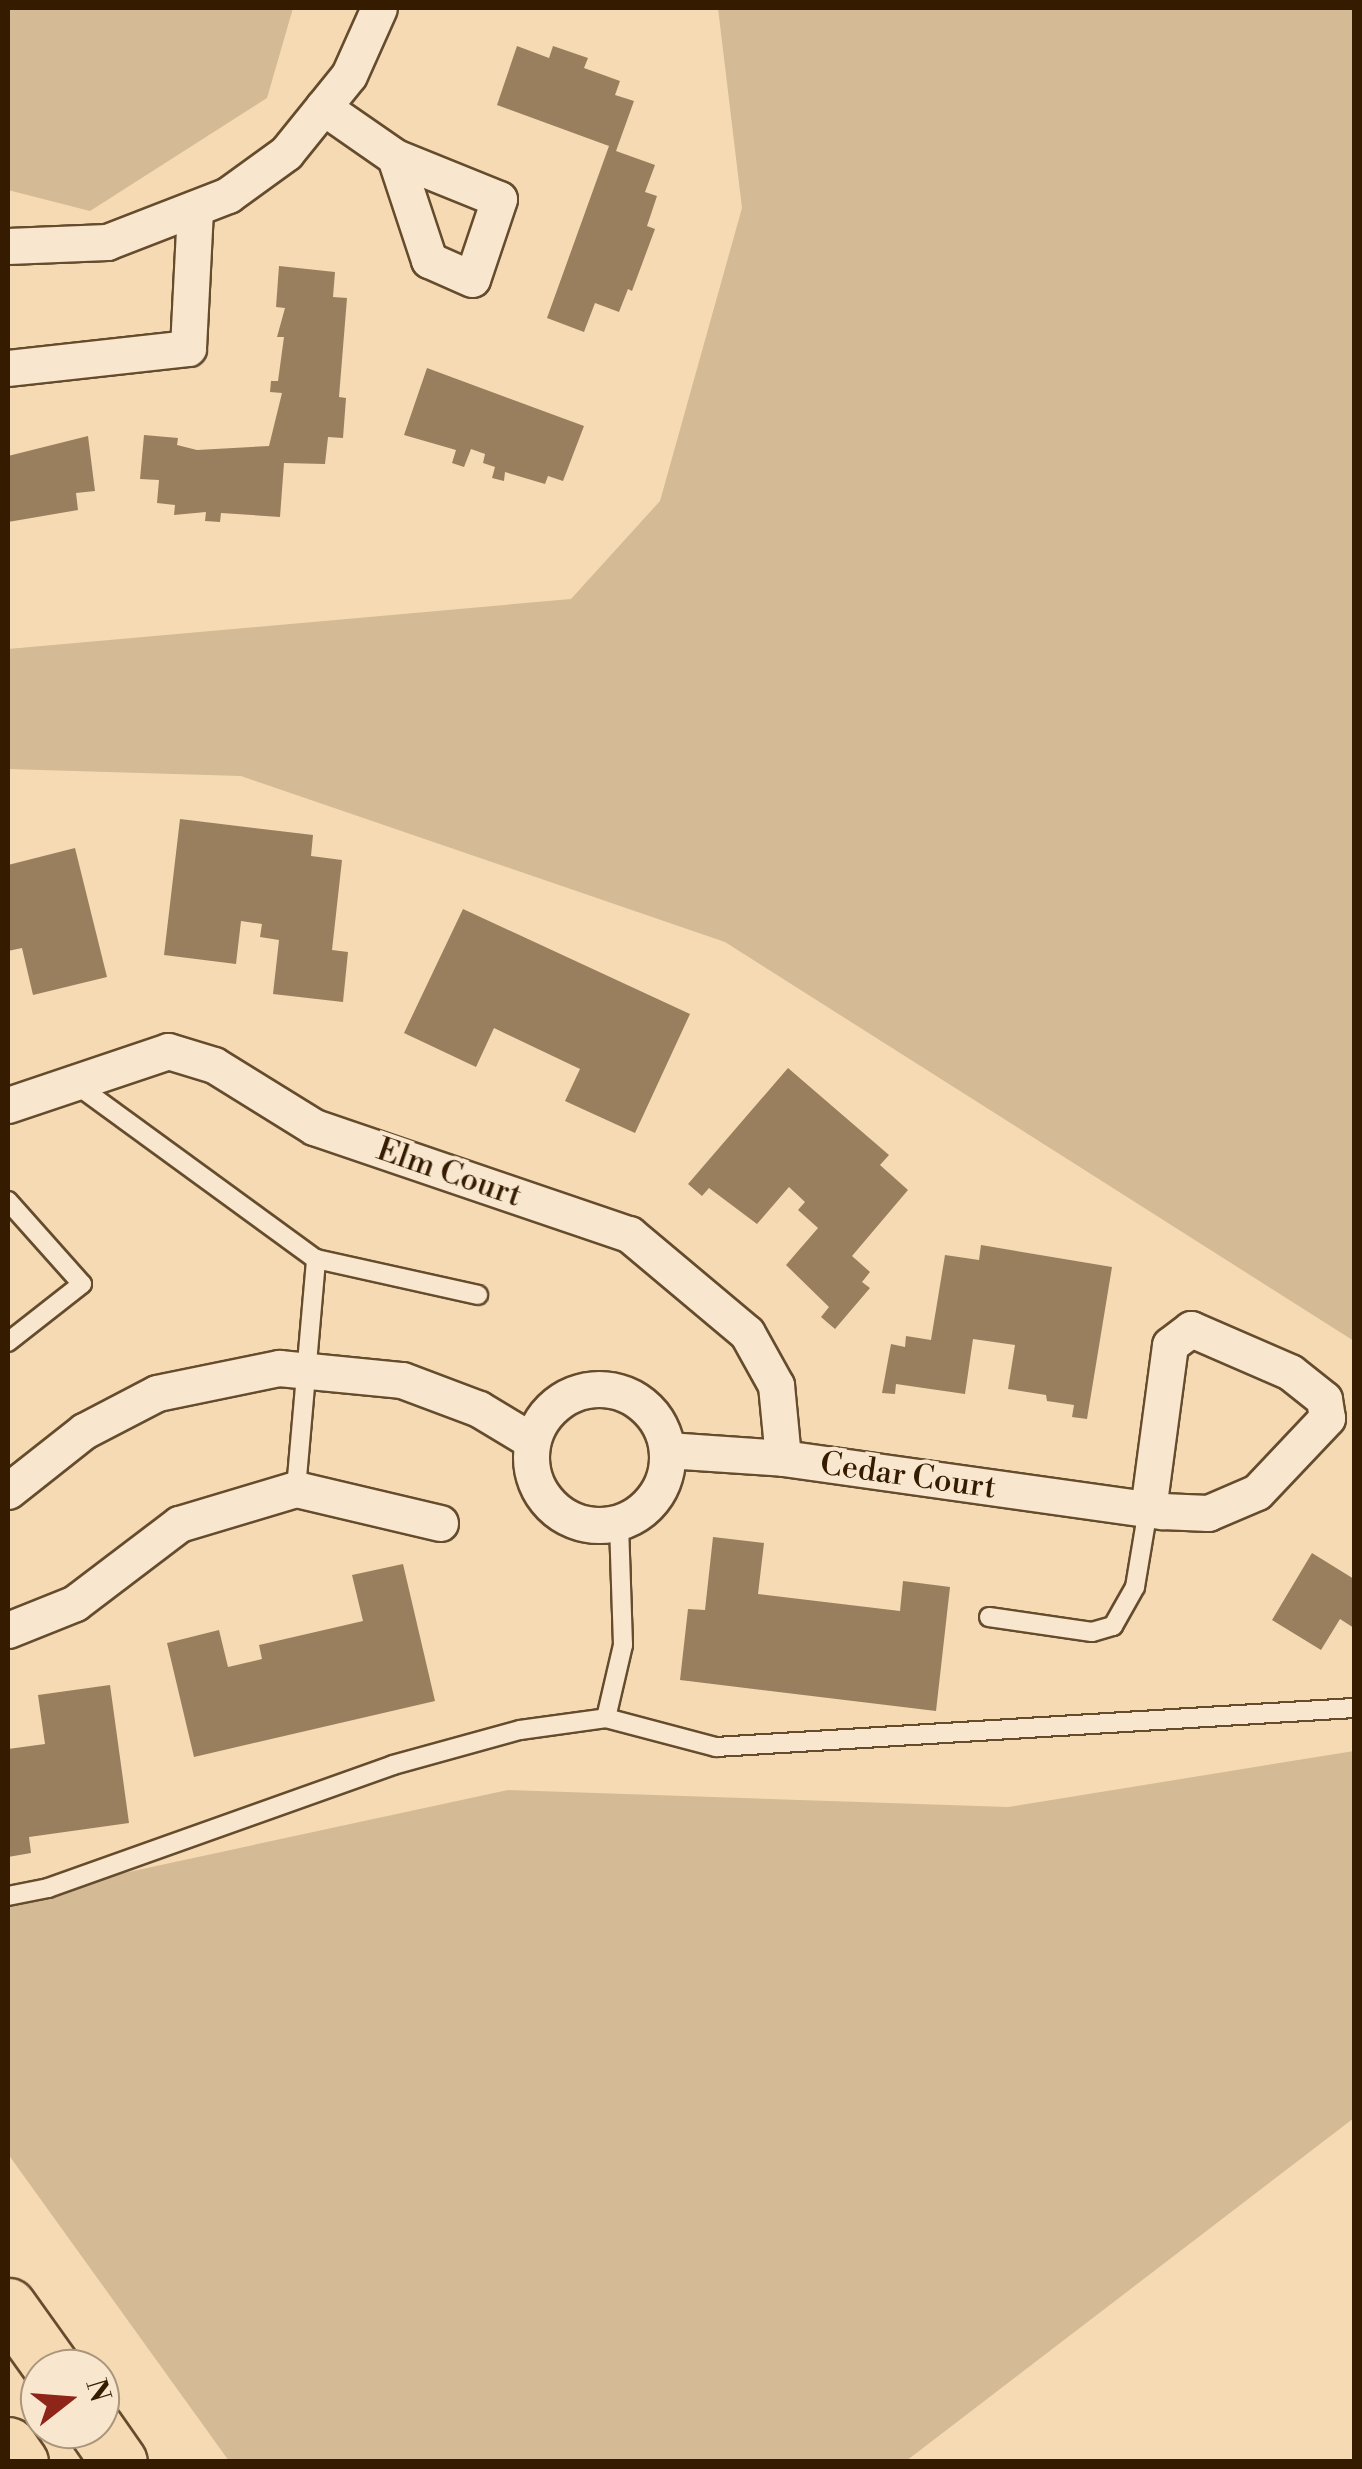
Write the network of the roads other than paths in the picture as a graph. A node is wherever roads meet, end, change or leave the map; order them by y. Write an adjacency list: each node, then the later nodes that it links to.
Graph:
1 (379, 8): 2 (street)
2 (323, 107): 3 (street); 4 (street)
3 (395, 157)
4 (195, 210): 5 (street); 6 (street)
5 (8, 246)
6 (8, 368)
7 (77, 1085): 8 (street, Elm Court); 10 (lane); 16 (street, Elm Court)
8 (8, 1105)
9 (8, 1201): 12 (lane)
10 (316, 1259): 11 (lane); 13 (lane)
11 (478, 1295)
12 (8, 1342)
13 (310, 1366): 14 (street); 17 (lane); 18 (street)
14 (532, 1441): 15 (street); 20 (street)
15 (667, 1450): 16 (street, Cedar Court); 20 (street)
16 (784, 1458): 19 (street, Cedar Court)
17 (296, 1489): 21 (street); 23 (street)
18 (8, 1491)
19 (1148, 1509): 19 (street, Cedar Court); 22 (lane)
20 (619, 1522): 25 (lane)
21 (440, 1524)
22 (989, 1617)
23 (8, 1630)
24 (1354, 1708): 25 (lane)
25 (606, 1718): 26 (lane)
26 (8, 1896)
27 (8, 2306): 28 (main road)
28 (39, 2349)
29 (8, 2444): 30 (main road)
30 (20, 2462)

